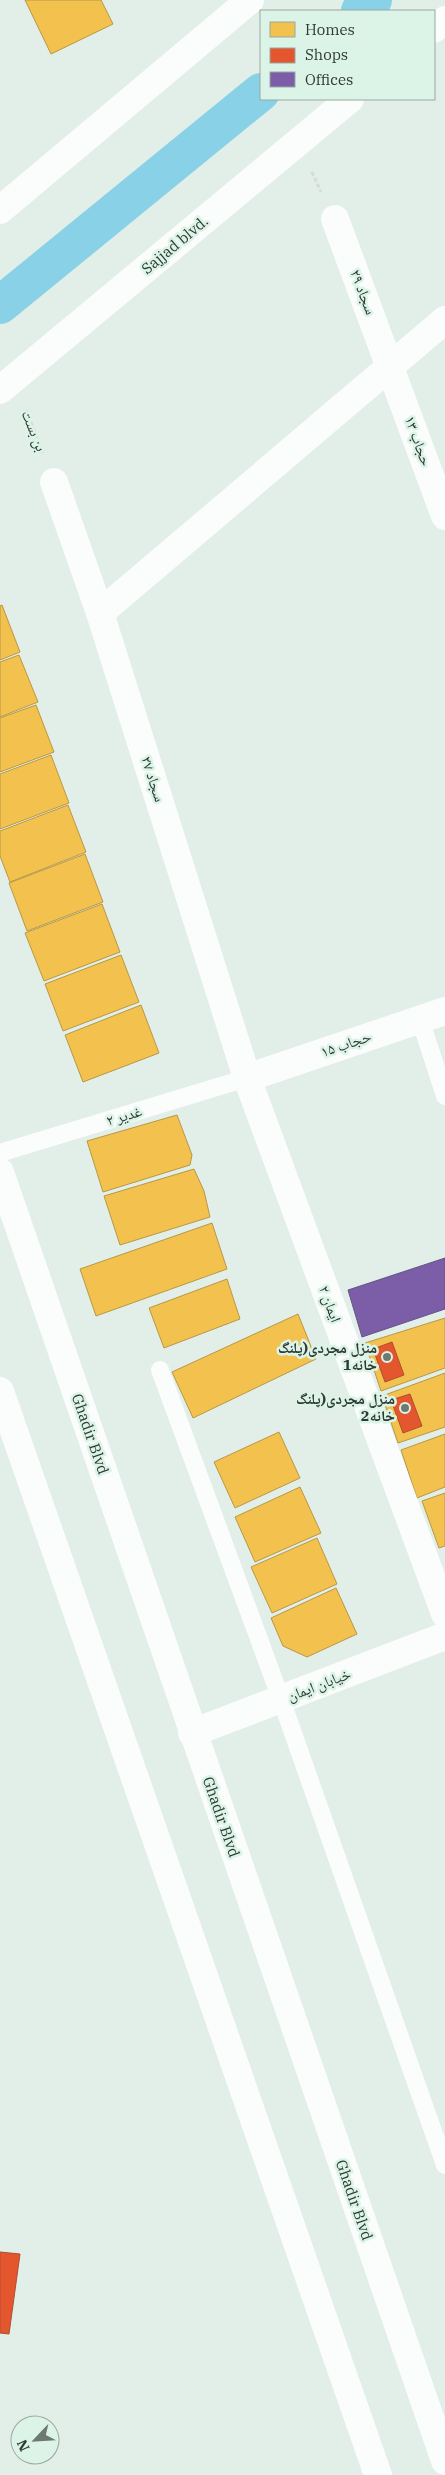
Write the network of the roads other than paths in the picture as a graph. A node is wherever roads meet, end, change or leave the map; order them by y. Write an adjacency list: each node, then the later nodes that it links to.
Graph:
1 (250, 0): 5 (main road)
2 (445, 20): 3 (main road)
3 (435, 28)
4 (349, 100): 11 (main road, Sajjad blvd.)
5 (43, 171): 6 (main road); 7 (main road)
6 (0, 182)
7 (0, 210)
8 (335, 219): 10 (main road, سجاد ۲۹)
9 (445, 320): 10 (main road)
10 (391, 366): 13 (main road, حجاب ۱۳); 14 (main road)
11 (7, 385)
12 (54, 482): 14 (main road, سجاد ۲۷)
13 (445, 516)
14 (100, 613): 16 (main road, سجاد ۲۷)
15 (433, 1015): 16 (main road, حجاب ۱۵); 17 (lane)
16 (247, 1078): 18 (lane, غدیر ۲); 22 (main road, ایمان ۲)
17 (445, 1096)
18 (0, 1153)
19 (0, 1172): 25 (main road, Ghadir Blvd)
20 (160, 1370): 24 (lane)
21 (0, 1391): 28 (main road)
22 (445, 1614)
23 (445, 1636): 24 (main road, خیابان ایمان)
24 (281, 1699): 25 (main road, خیابان ایمان); 26 (lane)
25 (192, 1733): 27 (main road, Ghadir Blvd)
26 (445, 2165)
27 (445, 2461)
28 (378, 2475)

